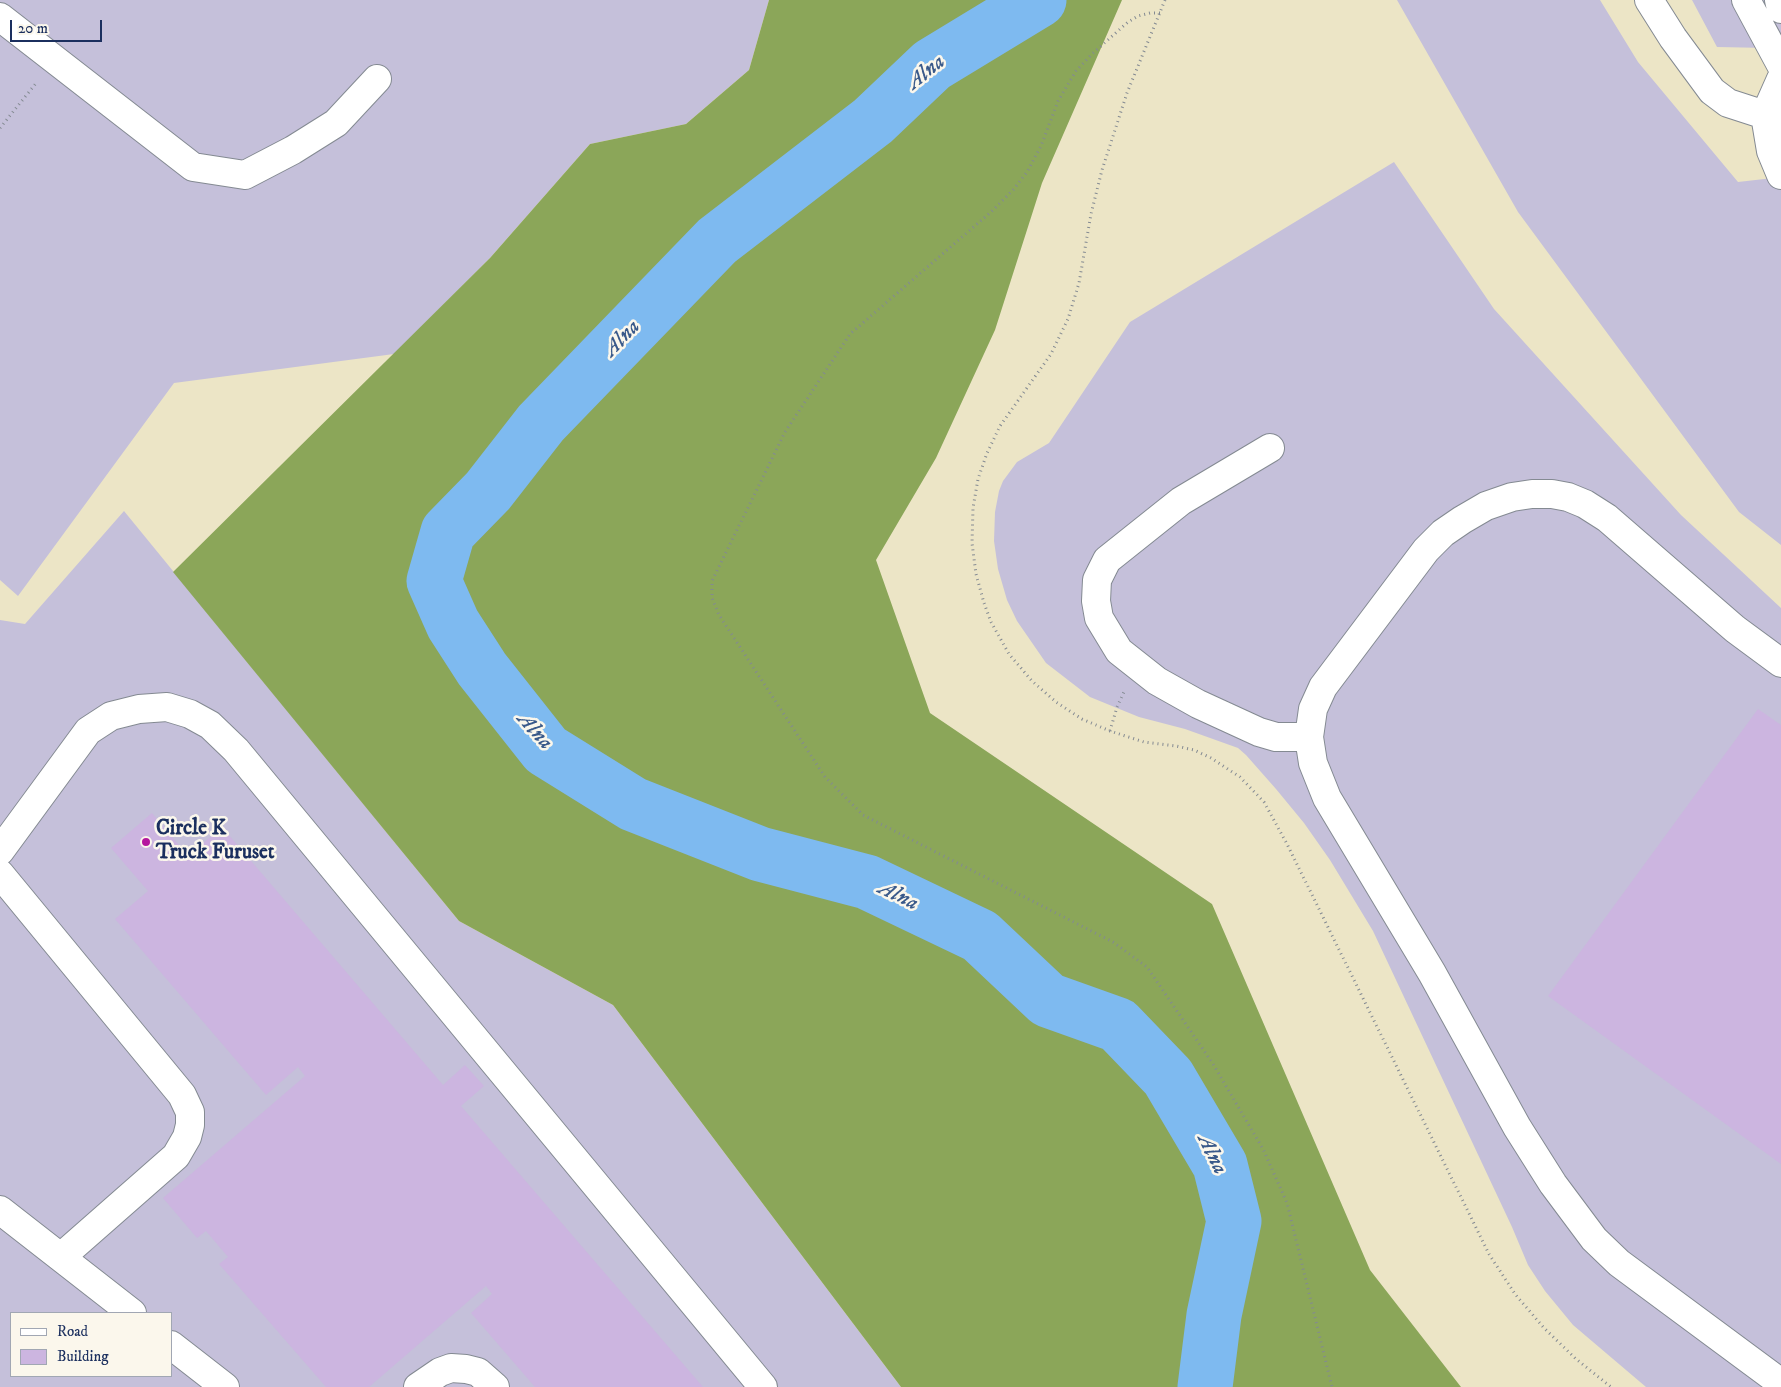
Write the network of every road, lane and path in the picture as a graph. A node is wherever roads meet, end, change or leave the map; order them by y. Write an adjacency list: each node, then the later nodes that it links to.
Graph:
1 (1165, 0): 30 (path)
2 (1649, 0): 11 (street)
3 (1746, 0): 8 (street)
4 (1779, 0): 5 (street)
5 (1781, 9)
6 (0, 18): 7 (street)
7 (55, 60): 9 (street); 12 (path)
8 (1781, 65)
9 (377, 79)
10 (1781, 79): 11 (street)
11 (1773, 116): 13 (street)
12 (0, 128)
13 (1781, 175)
14 (1270, 448): 18 (street)
15 (1781, 663): 18 (street)
16 (1117, 707): 17 (path)
17 (1110, 731)
18 (1309, 737): 25 (street)
19 (0, 851): 29 (street)
20 (0, 874): 22 (street)
21 (0, 1210): 22 (street)
22 (61, 1257): 23 (street)
23 (131, 1312)
24 (172, 1346): 26 (street)
25 (1781, 1383)
26 (225, 1387)
27 (418, 1387): 28 (street)
28 (495, 1387)
29 (763, 1387)
30 (1332, 1387)

